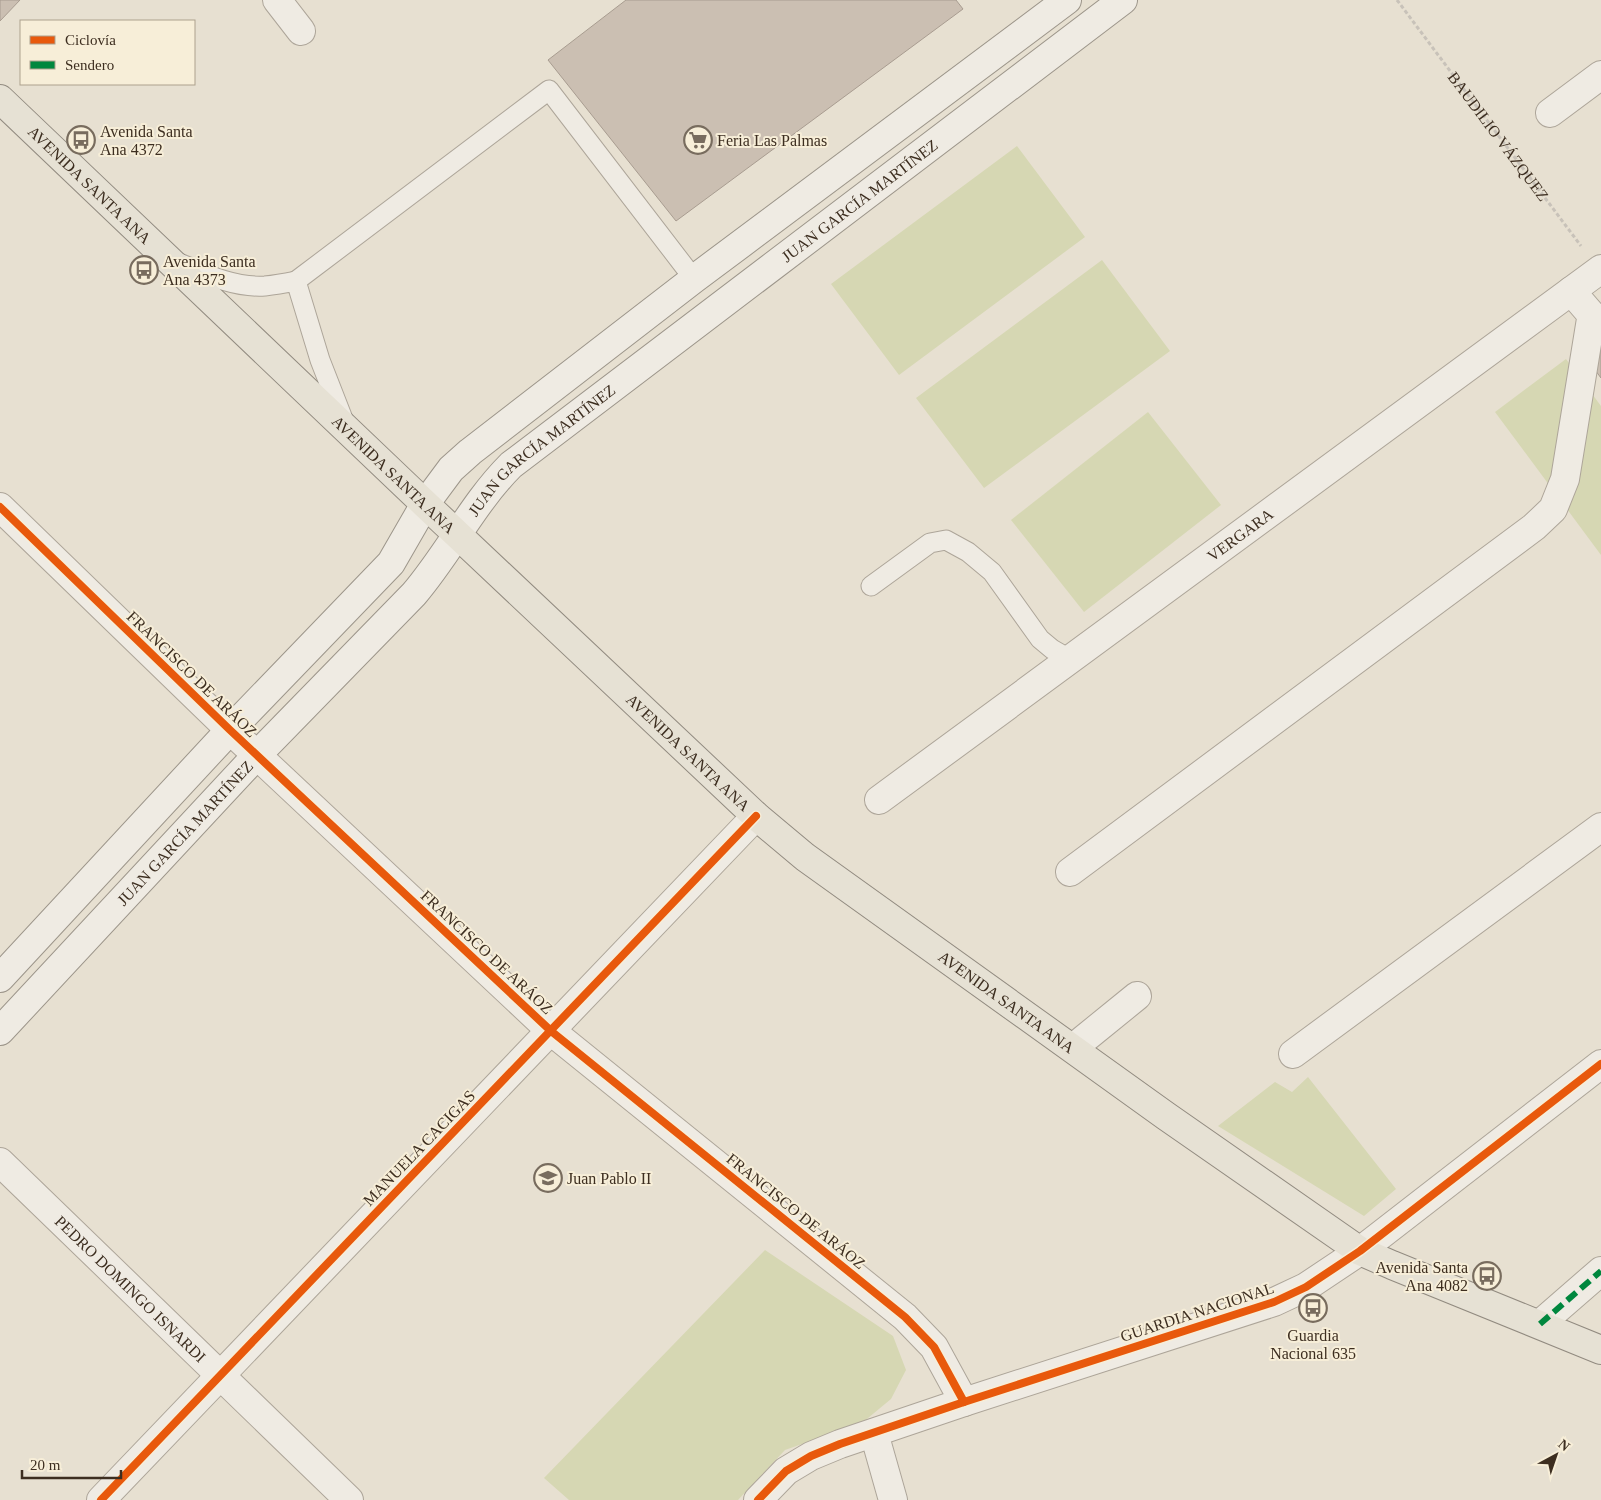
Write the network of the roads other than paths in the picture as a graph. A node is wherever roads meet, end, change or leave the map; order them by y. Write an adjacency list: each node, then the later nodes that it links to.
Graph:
1 (277, 0): 4 (street)
2 (1067, 0): 10 (street)
3 (1123, 0): 16 (street, JUAN GARCÍA MARTÍNEZ)
4 (301, 31)
5 (1601, 75): 7 (street)
6 (0, 99): 8 (main road, AVENIDA SANTA ANA)
7 (1550, 113)
8 (166, 258): 11 (lane); 13 (main road, AVENIDA SANTA ANA)
9 (1601, 271): 12 (street, VERGARA)
10 (694, 280): 11 (lane); 14 (street)
11 (296, 281): 13 (lane)
12 (1571, 291): 18 (street, VERGARA); 24 (street)
13 (348, 430): 14 (main road, AVENIDA SANTA ANA)
14 (425, 504): 16 (main road, AVENIDA SANTA ANA); 19 (street)
15 (0, 507): 19 (street, FRANCISCO DE ARÁOZ)
16 (458, 534): 20 (street, JUAN GARCÍA MARTÍNEZ); 22 (main road, AVENIDA SANTA ANA)
17 (870, 586): 18 (lane)
18 (1071, 660): 21 (street, VERGARA)
19 (230, 730): 20 (street, FRANCISCO DE ARÁOZ); 25 (street)
20 (257, 756): 27 (street, JUAN GARCÍA MARTÍNEZ); 28 (street, FRANCISCO DE ARÁOZ)
21 (879, 800)
22 (756, 816): 28 (street, MANUELA CACIGAS); 29 (main road, AVENIDA SANTA ANA)
23 (1601, 827): 30 (street)
24 (1070, 872)
25 (0, 978)
26 (1137, 996): 29 (street)
27 (0, 1031)
28 (551, 1031): 37 (street, MANUELA CACIGAS); 38 (street, FRANCISCO DE ARÁOZ)
29 (1073, 1048): 33 (main road, AVENIDA SANTA ANA)
30 (1293, 1054)
31 (1601, 1064): 33 (street, GUARDIA NACIONAL)
32 (0, 1162): 37 (street, PEDRO DOMINGO ISNARDI)
33 (1360, 1251): 35 (main road, AVENIDA SANTA ANA); 38 (street, GUARDIA NACIONAL)
34 (1601, 1271): 35 (street)
35 (1540, 1324): 36 (main road, AVENIDA SANTA ANA)
36 (1601, 1350)
37 (220, 1376): 40 (street, MANUELA CACIGAS); 41 (street, PEDRO DOMINGO ISNARDI)
38 (964, 1402): 39 (street, GUARDIA NACIONAL)
39 (874, 1433): 42 (street, GUARDIA NACIONAL); 43 (street)
40 (101, 1500)
41 (348, 1500)
42 (758, 1500)
43 (893, 1500)

